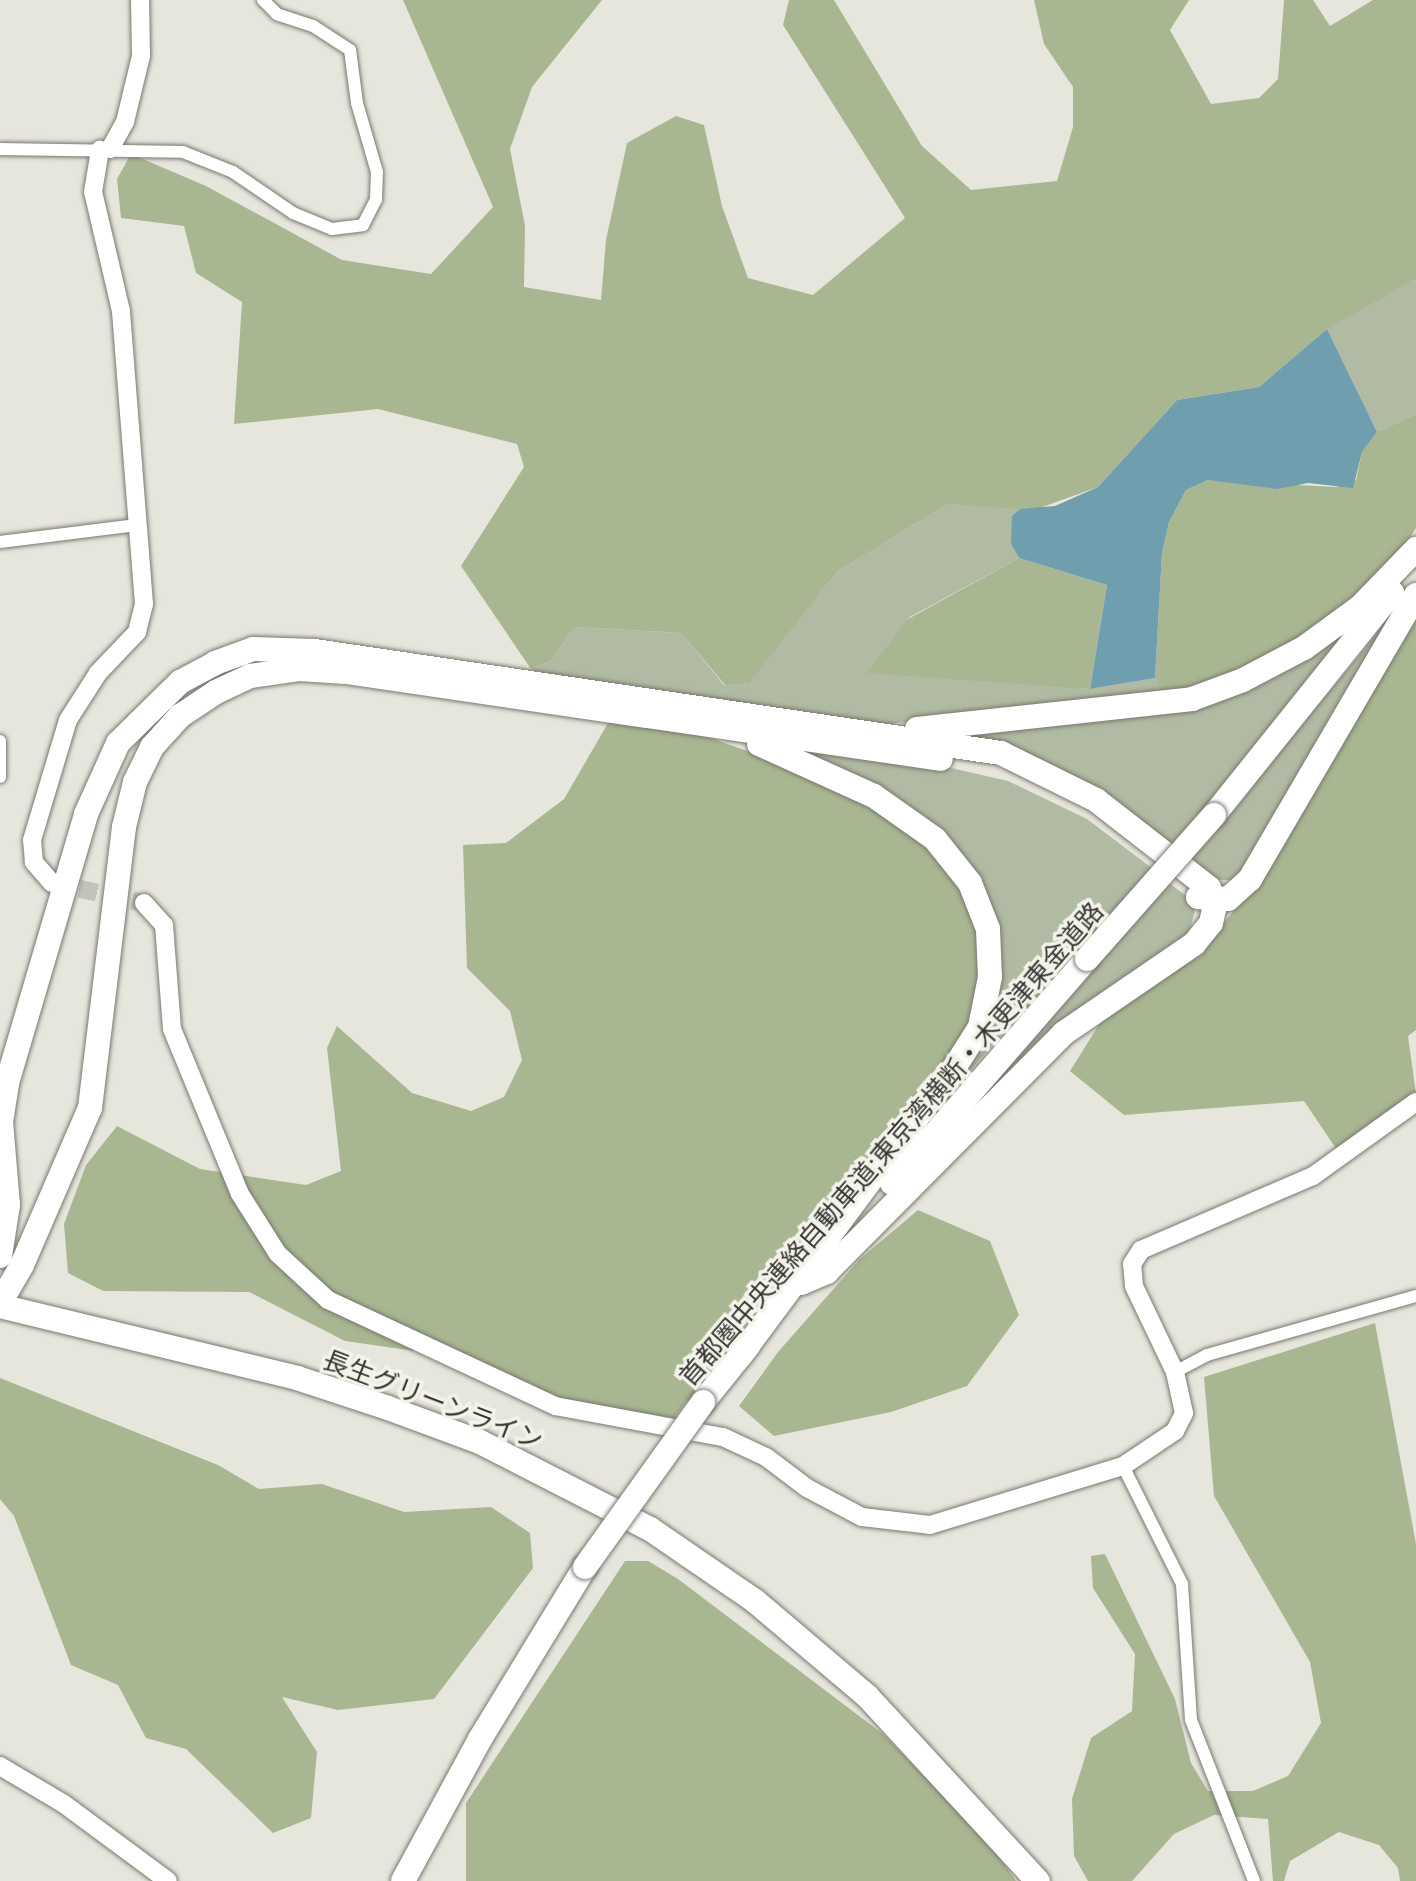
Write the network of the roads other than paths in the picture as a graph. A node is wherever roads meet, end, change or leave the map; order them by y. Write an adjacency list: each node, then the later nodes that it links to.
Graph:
1 (140, 0): 4 (street)
2 (263, 0): 4 (street)
3 (0, 149): 4 (street)
4 (105, 149): 5 (street)
5 (137, 525): 6 (street); 14 (street)
6 (0, 542)
7 (1416, 549): 11 (highway)
8 (1416, 558): 19 (highway, 首都圏中央連絡自動車道;東京湾横断・木更津東金道路, bridge)
9 (1416, 595): 15 (highway)
10 (704, 724): 15 (highway); 21 (highway); 22 (highway)
11 (874, 732): 15 (highway); 18 (highway)
12 (0, 741): 13 (street)
13 (0, 777)
14 (52, 883)
15 (1212, 900): 19 (highway)
16 (144, 903): 24 (street)
17 (1416, 1102): 23 (street)
18 (0, 1256)
19 (801, 1283): 22 (highway, 首都圏中央連絡自動車道;東京湾横断・木更津東金道路)
20 (1416, 1296): 23 (street)
21 (0, 1304): 28 (highway, 長生グリーンライン)
22 (740, 1356): 27 (highway, 首都圏中央連絡自動車道;東京湾横断・木更津東金道路, bridge)
23 (1175, 1372): 24 (street)
24 (1123, 1466): 29 (street)
25 (0, 1766): 26 (street)
26 (168, 1881)
27 (403, 1881)
28 (1038, 1881)
29 (1254, 1881)

